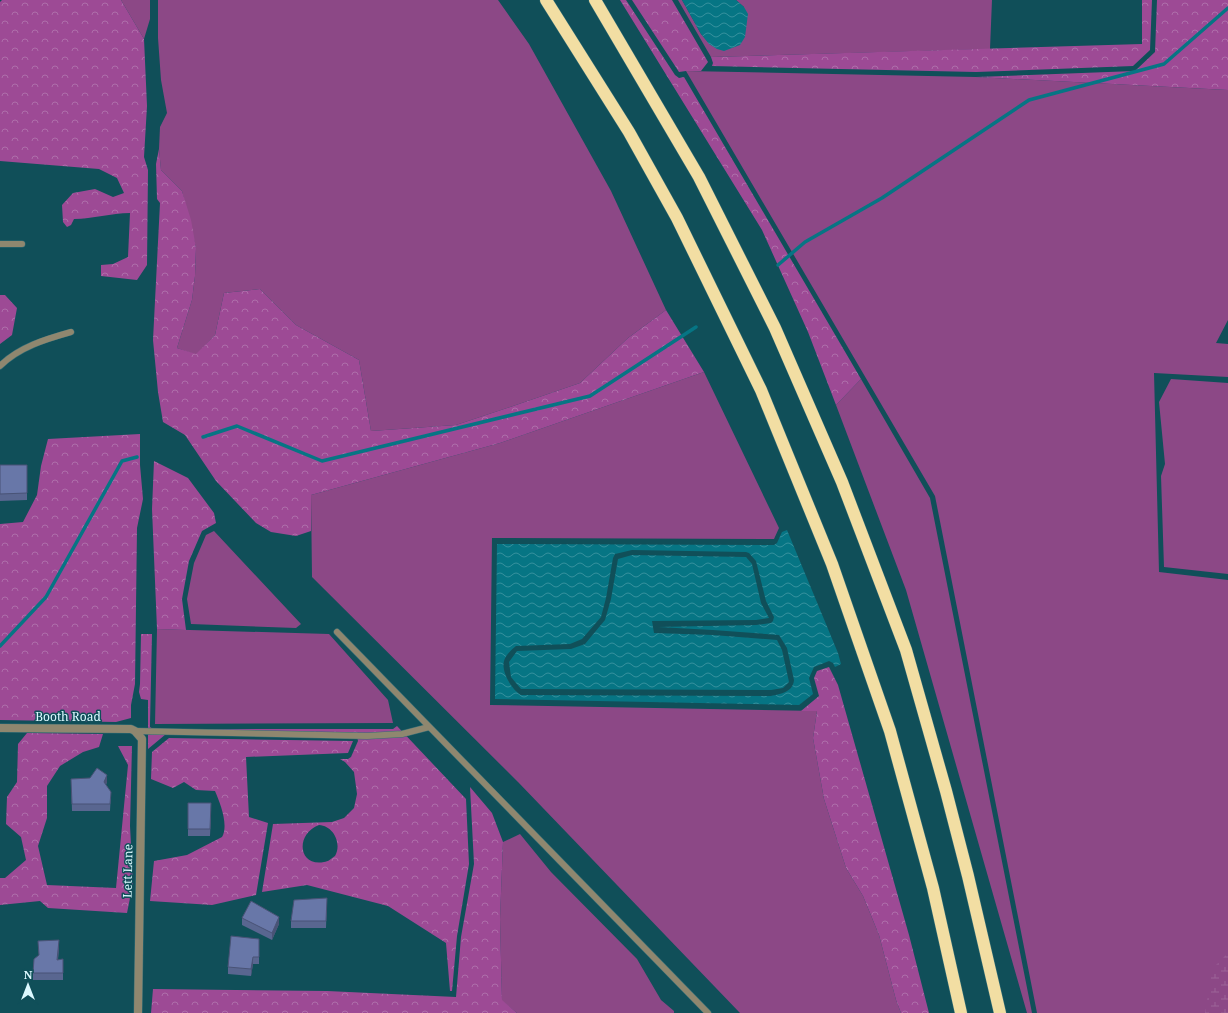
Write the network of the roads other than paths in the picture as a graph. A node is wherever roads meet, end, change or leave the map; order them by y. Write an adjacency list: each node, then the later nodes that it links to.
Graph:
1 (546, 0): 13 (highway)
2 (595, 0): 14 (highway)
3 (0, 244): 4 (lane)
4 (22, 244)
5 (71, 332): 6 (lane)
6 (0, 366)
7 (337, 632): 9 (lane)
8 (0, 728): 10 (street, Booth Road)
9 (429, 728): 10 (lane); 12 (lane)
10 (135, 731): 11 (street, Lett Lane)
11 (138, 1013)
12 (708, 1013)
13 (961, 1013)
14 (1000, 1013)

